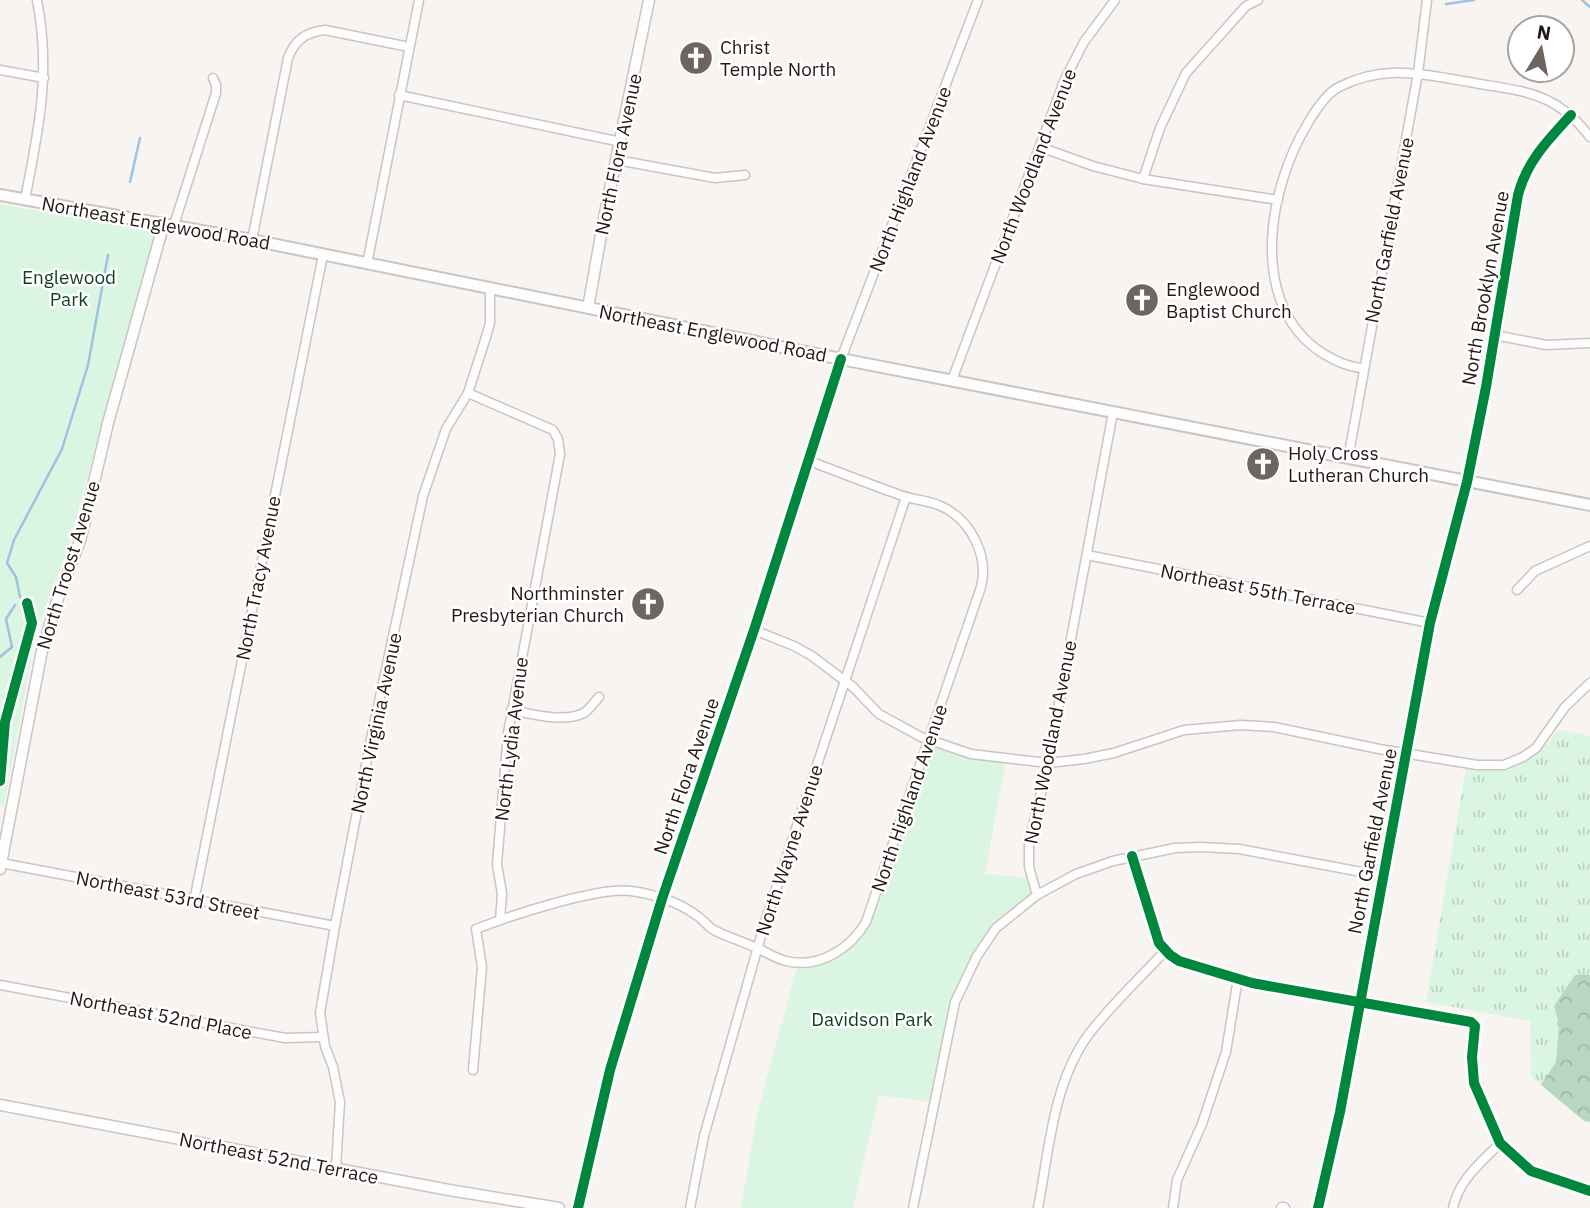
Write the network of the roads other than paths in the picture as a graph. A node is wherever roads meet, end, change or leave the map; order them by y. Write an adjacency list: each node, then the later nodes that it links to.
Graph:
1 (37, 0): 11 (street)
2 (419, 0): 8 (street)
3 (649, 0): 16 (street, North Flora Avenue)
4 (978, 0): 32 (street, North Highland Avenue)
5 (1115, 0): 17 (street, North Woodland Avenue)
6 (1258, 0): 20 (street)
7 (1427, 0): 10 (street, North Garfield Avenue)
8 (409, 47): 13 (street); 25 (street)
9 (0, 70): 11 (street)
10 (1418, 73): 14 (street); 23 (street); 33 (street, North Garfield Avenue)
11 (44, 78): 22 (street)
12 (213, 78): 24 (street)
13 (400, 95): 16 (street); 27 (street)
14 (1571, 115): 15 (street); 30 (street, North Brooklyn Avenue)
15 (1590, 137)
16 (621, 142): 18 (street, North Flora Avenue)
17 (1040, 147): 20 (street); 34 (street, North Woodland Avenue)
18 (617, 160): 19 (street); 29 (street, North Flora Avenue)
19 (745, 175)
20 (1143, 180): 23 (street)
21 (0, 195): 22 (main road, Northeast Englewood Road)
22 (25, 199): 24 (main road, Northeast Englewood Road)
23 (1278, 200): 33 (street)
24 (169, 224): 25 (main road, Northeast Englewood Road); 55 (street, North Troost Avenue)
25 (252, 240): 26 (main road, Northeast Englewood Road)
26 (323, 255): 27 (main road, Northeast Englewood Road); 59 (street, North Tracy Avenue)
27 (367, 264): 28 (main road, Northeast Englewood Road)
28 (490, 289): 29 (main road, Northeast Englewood Road); 35 (street, North Virginia Avenue)
29 (588, 308): 32 (main road, Northeast Englewood Road)
30 (1495, 335): 31 (street); 39 (street, North Brooklyn Avenue)
31 (1590, 343)
32 (841, 359): 34 (main road, Northeast Englewood Road); 38 (street, North Flora Avenue)
33 (1363, 368): 37 (street, North Garfield Avenue)
34 (952, 380): 36 (main road, Northeast Englewood Road)
35 (467, 393): 50 (street, North Lydia Avenue); 61 (street, North Virginia Avenue)
36 (1113, 412): 37 (main road, Northeast Englewood Road); 43 (street, North Woodland Avenue)
37 (1348, 459): 39 (main road, Northeast Englewood Road)
38 (809, 461): 40 (street); 46 (street, North Flora Avenue)
39 (1467, 482): 41 (main road, Northeast Englewood Road); 45 (street, North Garfield Avenue)
40 (906, 497): 47 (street, North Wayne Avenue); 51 (street, North Highland Avenue)
41 (1590, 505)
42 (1590, 546): 44 (street)
43 (1087, 555): 45 (street, Northeast 55th Terrace); 53 (street, North Woodland Avenue)
44 (1517, 590)
45 (1430, 623): 52 (street, North Garfield Avenue)
46 (754, 630): 47 (street); 58 (street, North Flora Avenue)
47 (844, 680): 51 (street); 62 (street, North Wayne Avenue)
48 (1590, 683): 52 (street)
49 (599, 696): 50 (street)
50 (511, 710): 60 (street, North Lydia Avenue)
51 (929, 740): 53 (street); 62 (street, North Highland Avenue)
52 (1406, 753): 53 (street); 56 (street, North Garfield Avenue)
53 (1048, 763): 57 (street, North Woodland Avenue)
54 (1132, 856): 56 (street); 57 (street); 63 (street)
55 (1, 866): 59 (street, Northeast 53rd Street)
56 (1383, 876): 66 (street, North Garfield Avenue)
57 (1037, 895): 76 (street)
58 (662, 899): 60 (street); 62 (street); 74 (street, North Flora Avenue)
59 (194, 901): 61 (street, Northeast 53rd Street)
60 (500, 920): 68 (street)
61 (335, 926): 67 (street, North Virginia Avenue)
62 (757, 948): 75 (street, North Wayne Avenue)
63 (1166, 951): 64 (street); 77 (street)
64 (1238, 978): 66 (street); 78 (street)
65 (0, 985): 67 (street, Northeast 52nd Place)
66 (1359, 1001): 70 (street); 79 (street, North Garfield Avenue)
67 (323, 1037): 71 (street, North Virginia Avenue)
68 (473, 1070)
69 (0, 1105): 71 (street, Northeast 52nd Terrace)
70 (1500, 1143): 72 (street); 80 (street)
71 (335, 1167): 73 (street, Northeast 52nd Terrace)
72 (1590, 1191)
73 (559, 1208)
74 (578, 1208)
75 (690, 1208)
76 (913, 1208)
77 (1038, 1208)
78 (1173, 1208)
79 (1318, 1208)
80 (1453, 1208)

